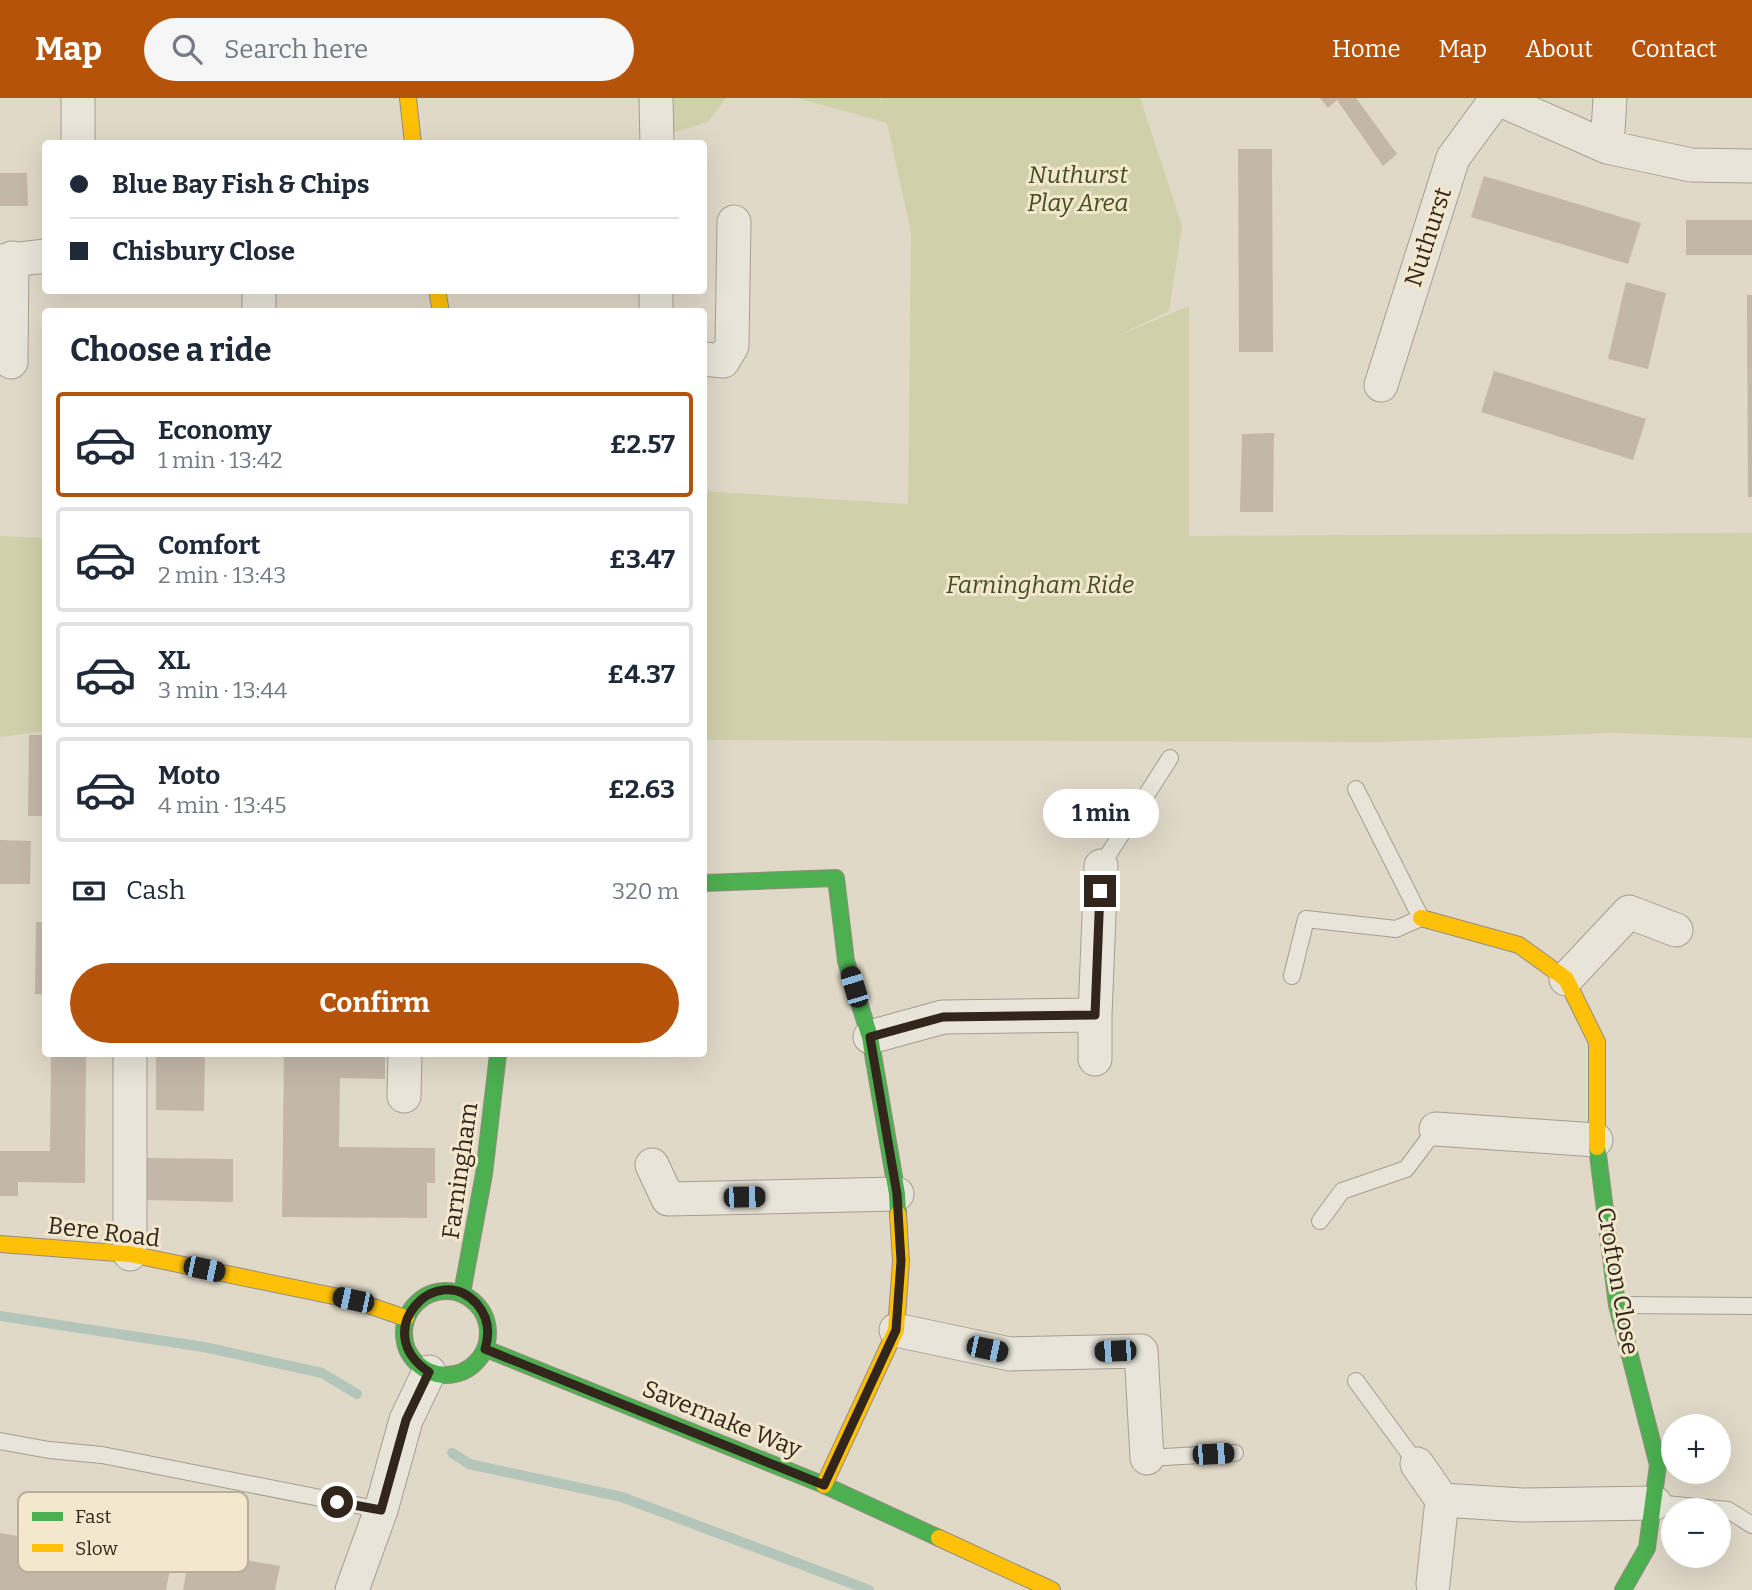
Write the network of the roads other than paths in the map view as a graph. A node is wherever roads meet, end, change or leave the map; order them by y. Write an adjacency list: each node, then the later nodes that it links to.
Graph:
1 (78, 98): 6 (street)
2 (408, 98): 7 (street)
3 (656, 98): 8 (street)
4 (1497, 98): 9 (street, Nuthurst); 16 (street, Nuthurst)
5 (1610, 98): 9 (street)
6 (78, 140)
7 (413, 140)
8 (656, 140)
9 (1607, 147): 10 (street, Nuthurst)
10 (1752, 166)
11 (734, 222): 14 (street)
12 (42, 256): 13 (street)
13 (6, 259): 15 (street)
14 (707, 359)
15 (11, 362)
16 (1381, 386)
17 (1170, 758): 19 (lane)
18 (1356, 789): 21 (lane)
19 (1101, 866): 25 (street)
20 (707, 883): 26 (street)
21 (1421, 918): 23 (lane); 24 (street, Crofton Close)
22 (1676, 930): 24 (street)
23 (1292, 976)
24 (1566, 979): 33 (street, Crofton Close)
25 (1095, 1015): 26 (street); 30 (street)
26 (870, 1037): 35 (street)
27 (130, 1057): 38 (street)
28 (405, 1057): 31 (street)
29 (498, 1057): 39 (street, Farningham)
30 (1095, 1059)
31 (404, 1096)
32 (1436, 1129): 33 (street); 36 (lane)
33 (1596, 1140): 40 (street, Crofton Close)
34 (652, 1165): 35 (street)
35 (897, 1194): 43 (street)
36 (1320, 1221)
37 (0, 1244): 38 (street, Bere Road)
38 (130, 1254): 42 (street, Bere Road)
39 (462, 1293): 42 (street); 44 (street)
40 (1616, 1305): 41 (lane); 53 (street, Crofton Close)
41 (1752, 1306)
42 (406, 1318): 45 (street)
43 (896, 1330): 49 (street); 51 (street)
44 (485, 1349): 45 (street); 51 (street, Savernake Way)
45 (429, 1372): 54 (street)
46 (1356, 1381): 50 (lane)
47 (0, 1441): 54 (lane)
48 (1235, 1453): 49 (lane)
49 (1147, 1458)
50 (1417, 1464): 52 (street)
51 (824, 1485): 58 (street, Savernake Way)
52 (1442, 1500): 53 (street); 56 (street)
53 (1655, 1503): 55 (lane); 59 (street, Crofton Close)
54 (381, 1510): 57 (street)
55 (1752, 1525)
56 (1430, 1587)
57 (352, 1590)
58 (1052, 1590)
59 (1623, 1590)

